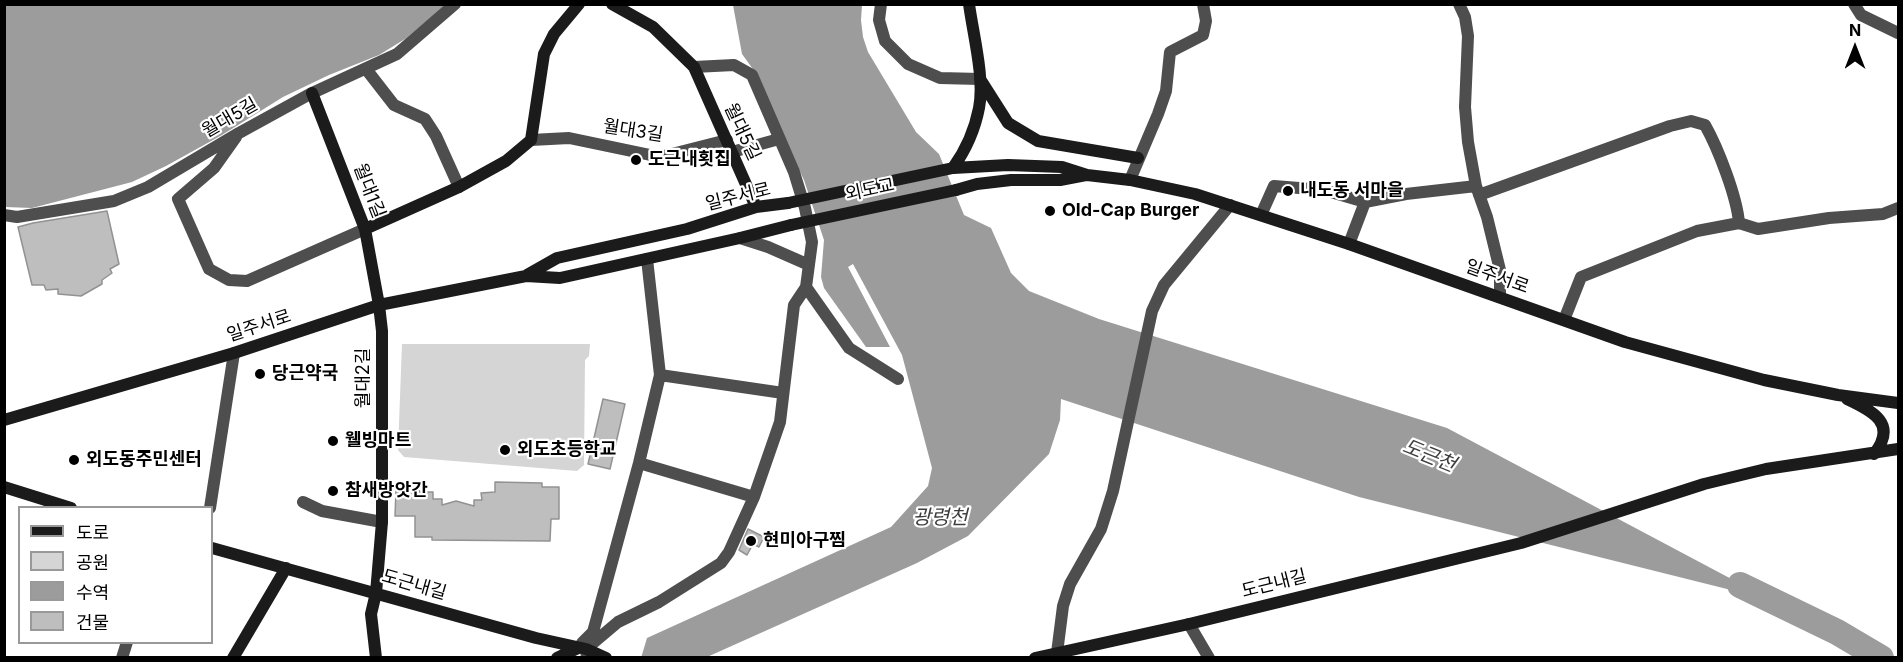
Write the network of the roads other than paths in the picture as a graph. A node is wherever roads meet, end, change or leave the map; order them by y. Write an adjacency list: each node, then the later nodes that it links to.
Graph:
1 (455, 4): 11 (street, 월대5길)
2 (579, 4): 16 (main road)
3 (612, 4): 10 (main road, 월대5길)
4 (880, 4): 12 (street)
5 (969, 4): 12 (main road)
6 (1203, 4): 18 (street)
7 (1459, 4): 24 (street)
8 (1854, 4): 9 (street)
9 (1899, 33)
10 (694, 67): 15 (street); 17 (main road, 월대5길)
11 (366, 69): 13 (street, 월대5길); 22 (street)
12 (980, 79): 18 (main road); 19 (main road)
13 (312, 93): 14 (street, 월대5길); 34 (main road, 월대1길)
14 (239, 133): 30 (street, 월대5길); 34 (street)
15 (779, 139): 17 (street, 월대3길); 38 (street)
16 (531, 140): 17 (street, 월대3길); 22 (main road)
17 (730, 146): 28 (main road, 월대5길)
18 (1138, 158): 21 (street)
19 (952, 168): 20 (main road, 일주서로); 26 (main road, 외도교, bridge)
20 (1087, 175): 21 (main road, 일주서로); 23 (main road, 일주서로)
21 (1130, 180): 27 (main road, 일주서로)
22 (459, 187): 34 (main road)
23 (956, 190): 33 (main road, 외도교, bridge)
24 (1478, 190): 25 (street); 32 (street); 41 (street)
25 (1365, 202): 31 (street); 36 (street)
26 (788, 203): 28 (main road, 일주서로)
27 (1230, 205): 31 (main road, 일주서로); 65 (street)
28 (756, 207): 39 (main road, 일주서로)
29 (1899, 208): 32 (street)
30 (4, 215)
31 (1261, 215): 36 (main road, 일주서로)
32 (1739, 223): 43 (street)
33 (791, 225): 35 (main road, 일주서로)
34 (365, 229): 42 (main road, 월대1길)
35 (740, 238): 37 (main road, 일주서로); 38 (street)
36 (1349, 244): 41 (main road, 일주서로)
37 (647, 259): 39 (main road, 일주서로); 45 (street)
38 (809, 265): 40 (street)
39 (526, 276): 42 (main road, 일주서로)
40 (806, 287): 46 (street); 47 (street)
41 (1500, 297): 43 (main road, 일주서로)
42 (379, 305): 44 (main road, 일주서로); 59 (main road, 월대2길)
43 (1564, 320): 48 (main road, 일주서로)
44 (234, 353): 50 (main road, 일주서로); 58 (street)
45 (660, 375): 47 (street); 53 (street)
46 (898, 379)
47 (783, 393): 55 (street)
48 (1838, 395): 49 (main road, 일주서로); 52 (main road)
49 (1899, 403)
50 (4, 420)
51 (1899, 449): 52 (main road)
52 (1874, 454): 63 (main road, 도근내길)
53 (639, 462): 55 (street); 64 (street)
54 (4, 487): 57 (main road)
55 (754, 497): 64 (street)
56 (303, 502): 59 (street)
57 (68, 506)
58 (210, 506)
59 (382, 522): 62 (main road, 월대2길)
60 (213, 548): 61 (main road, 도근내길)
61 (286, 567): 62 (main road, 도근내길); 66 (main road)
62 (376, 593): 64 (main road, 도근내길); 67 (main road, 월대2길)
63 (1189, 624): 65 (main road, 도근내길); 71 (street)
64 (583, 651): 68 (main road); 69 (main road, 도근내길)
65 (1057, 653): 70 (main road, 도근내길)
66 (233, 657)
67 (376, 657)
68 (557, 657)
69 (606, 657)
70 (1035, 657)
71 (1209, 657)

